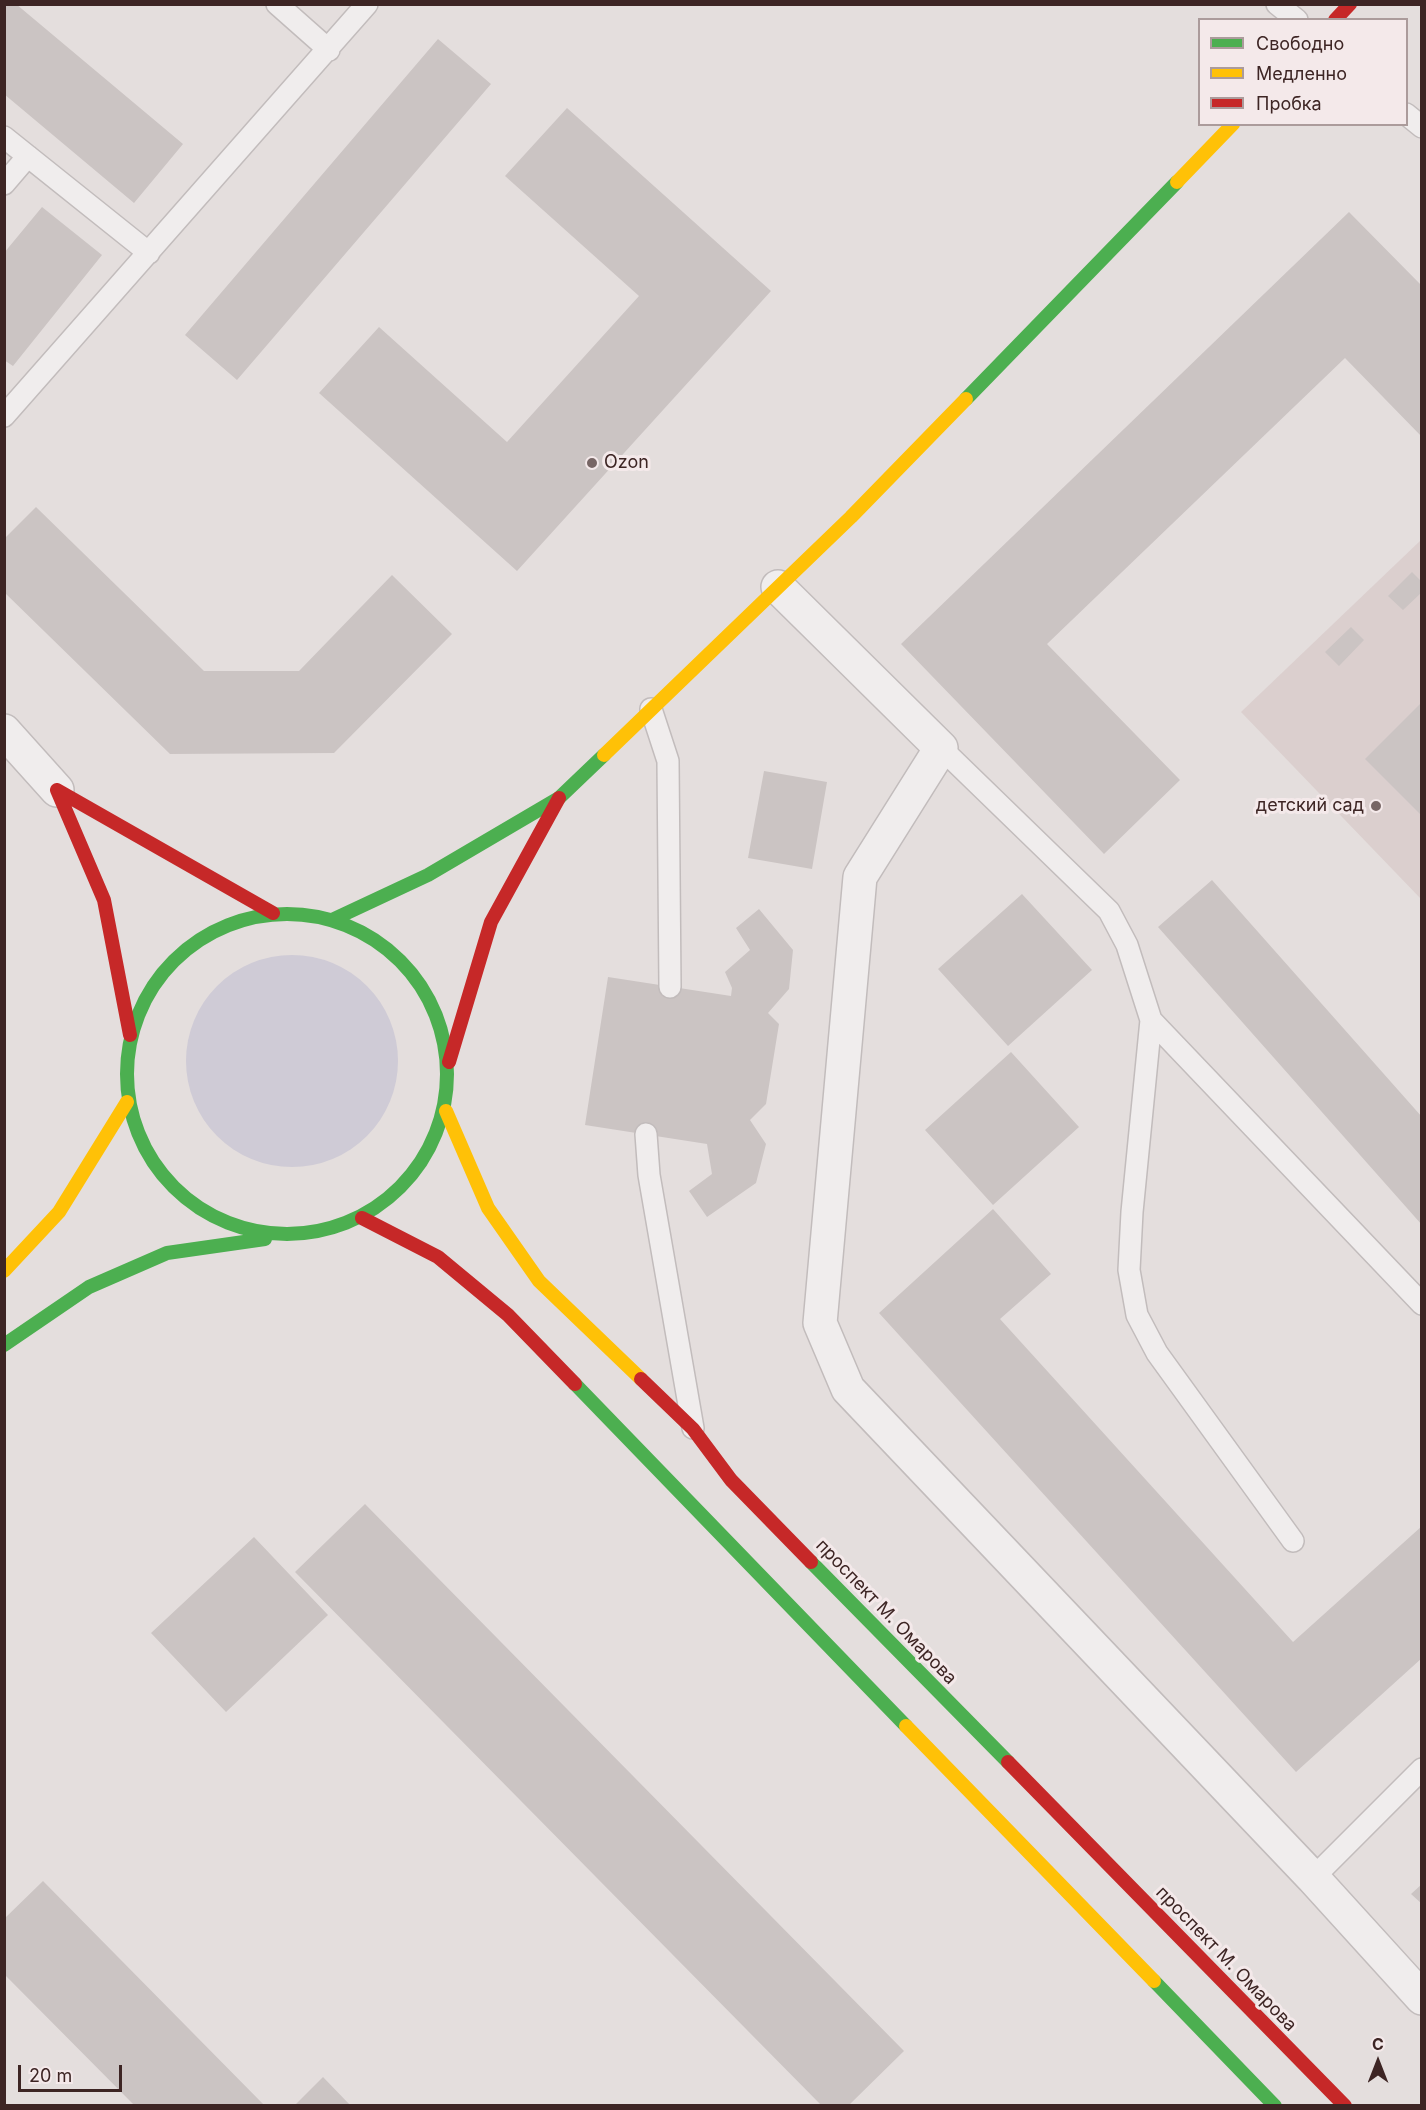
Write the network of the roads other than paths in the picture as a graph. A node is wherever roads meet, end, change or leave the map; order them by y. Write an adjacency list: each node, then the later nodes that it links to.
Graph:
1 (276, 4): 7 (lane)
2 (367, 4): 7 (lane)
3 (1277, 4): 5 (lane)
4 (1350, 4): 6 (main road)
5 (1294, 18)
6 (1337, 18)
7 (329, 50): 14 (lane)
8 (1408, 115): 10 (lane)
9 (1231, 126): 16 (main road)
10 (1422, 127)
11 (4, 137): 12 (lane)
12 (28, 156): 13 (lane); 14 (lane)
13 (4, 184)
14 (149, 253): 15 (lane)
15 (8, 405)
16 (778, 587): 17 (main road); 19 (street)
17 (651, 709): 21 (main road); 24 (lane)
18 (4, 731): 20 (street)
19 (941, 748): 25 (lane); 39 (street)
20 (57, 790): 22 (main road); 26 (main road)
21 (558, 798): 23 (main road); 27 (main road)
22 (273, 913): 23 (main road); 26 (main road)
23 (334, 919): 27 (main road)
24 (670, 987)
25 (1151, 1020): 34 (lane); 37 (lane)
26 (130, 1035): 28 (main road)
27 (449, 1062): 29 (main road)
28 (127, 1102): 32 (main road); 33 (main road)
29 (446, 1111): 31 (main road); 36 (main road, проспект М. Омарова)
30 (646, 1134): 36 (lane)
31 (362, 1218): 32 (main road); 41 (main road)
32 (288, 1236): 35 (main road)
33 (4, 1271)
34 (1422, 1304)
35 (4, 1346)
36 (693, 1429): 42 (main road, проспект М. Омарова)
37 (1293, 1541)
38 (1422, 1769): 39 (lane)
39 (1313, 1878): 40 (street)
40 (1422, 1998)
41 (1275, 2106)
42 (1345, 2106)

